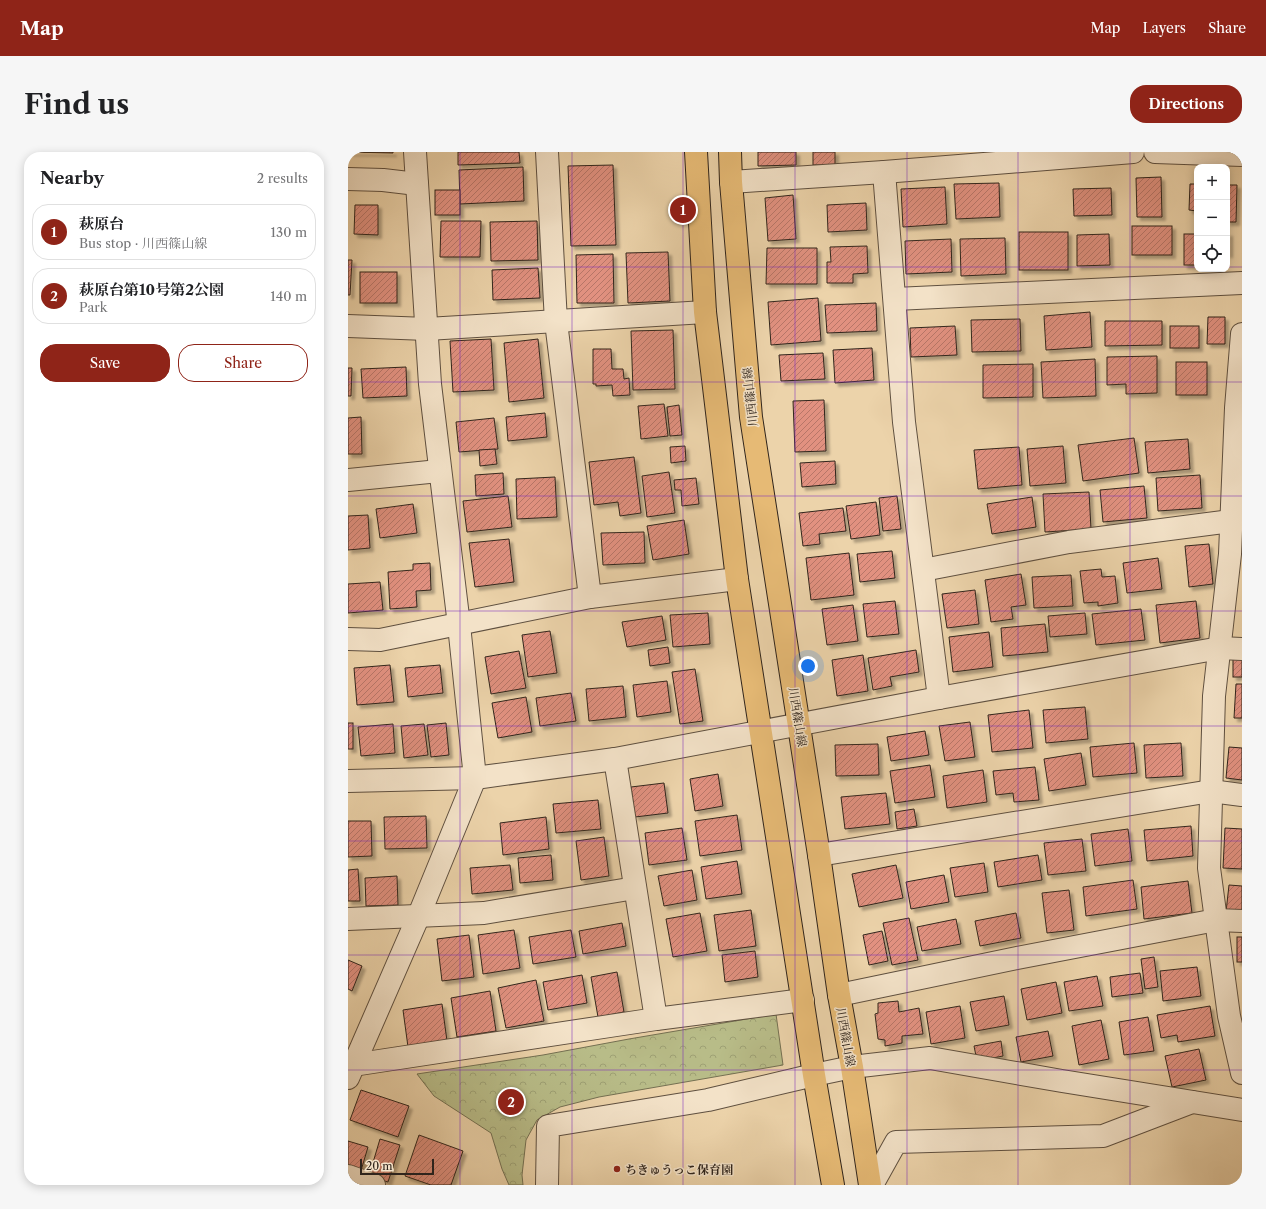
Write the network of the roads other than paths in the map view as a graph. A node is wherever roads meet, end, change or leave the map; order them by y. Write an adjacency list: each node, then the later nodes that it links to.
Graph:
1 (415, 152): 12 (street)
2 (547, 152): 16 (street)
3 (696, 152): 15 (main road)
4 (730, 152): 11 (main road, 川西篠山線)
5 (1133, 152): 8 (street)
6 (1155, 152): 7 (street)
7 (1242, 155)
8 (953, 159): 9 (street)
9 (884, 172): 11 (street); 14 (street)
10 (348, 179): 12 (street)
11 (731, 182): 31 (main road, 川西篠山線)
12 (417, 184): 18 (street)
13 (1242, 283): 14 (street)
14 (894, 299): 23 (street)
15 (705, 312): 16 (street); 24 (main road)
16 (556, 322): 18 (street); 25 (street)
17 (348, 326): 18 (street)
18 (427, 329): 20 (street)
19 (1242, 334): 22 (street)
20 (440, 471): 21 (street); 26 (street)
21 (348, 480)
22 (1232, 521): 23 (street); 28 (street)
23 (923, 570): 30 (street)
24 (737, 579): 25 (street); 32 (main road)
25 (590, 597): 26 (street)
26 (458, 625): 27 (street); 34 (street)
27 (348, 639)
28 (1220, 648): 29 (street); 30 (street); 36 (street)
29 (1242, 649)
30 (939, 698): 31 (street)
31 (799, 723): 32 (street); 38 (main road, 川西篠山線)
32 (761, 731): 33 (street); 45 (main road)
33 (615, 759): 34 (street); 39 (street)
34 (475, 778): 35 (street); 40 (street)
35 (348, 781)
36 (1211, 791): 37 (street); 38 (street); 42 (street)
37 (1242, 795)
38 (819, 855): 44 (main road, 川西篠山線)
39 (635, 888): 40 (street); 46 (street)
40 (419, 915): 41 (street); 47 (street)
41 (348, 919)
42 (1216, 920): 43 (street); 44 (street); 48 (street)
43 (1242, 921)
44 (839, 995): 49 (main road, 川西篠山線)
45 (803, 1000): 46 (street); 50 (main road)
46 (656, 1019): 47 (street)
47 (351, 1071)
48 (1242, 1073)
49 (853, 1074): 50 (street); 51 (street); 57 (main road, 川西篠山線)
50 (815, 1080): 55 (street); 56 (main road)
51 (1192, 1102): 52 (street); 57 (street)
52 (1242, 1110)
53 (348, 1176): 54 (street)
54 (374, 1185)
55 (547, 1185)
56 (833, 1185)
57 (871, 1185)

